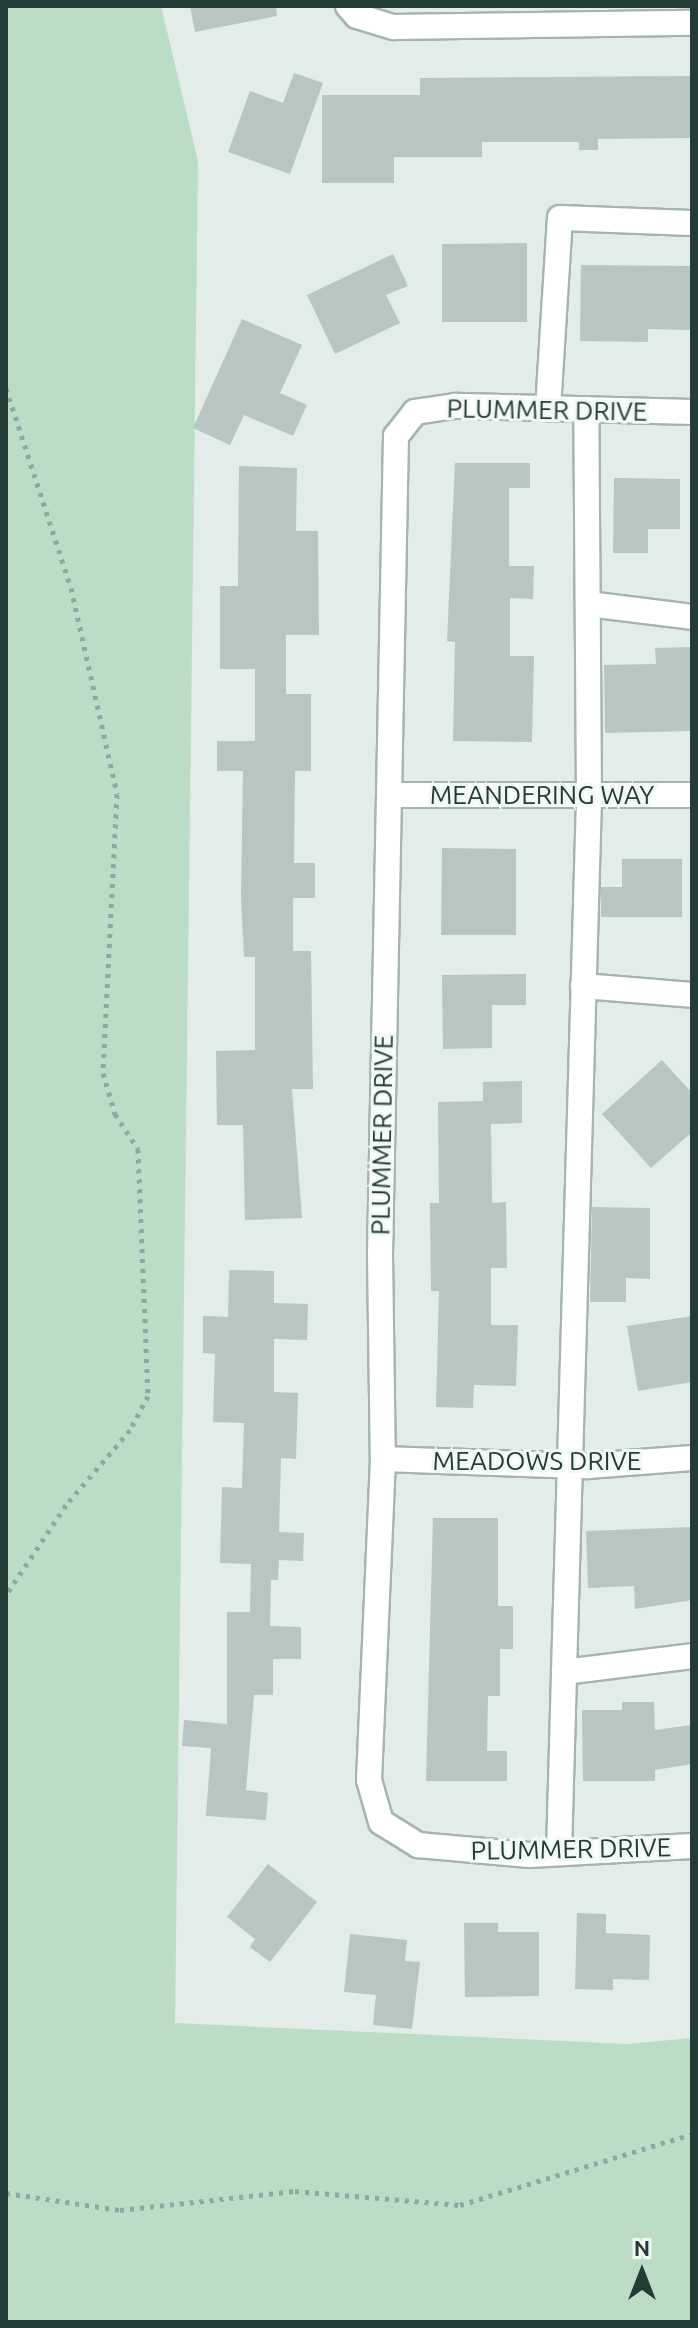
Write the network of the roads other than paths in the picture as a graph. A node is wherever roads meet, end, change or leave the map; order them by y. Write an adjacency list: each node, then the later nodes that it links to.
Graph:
1 (352, 11): 2 (street)
2 (692, 23)
3 (692, 223): 4 (street)
4 (548, 408): 5 (street, PLUMMER DRIVE); 9 (street, PLUMMER DRIVE)
5 (586, 409): 6 (street, PLUMMER DRIVE); 7 (street)
6 (692, 412)
7 (588, 604): 8 (street); 11 (street)
8 (692, 617)
9 (393, 795): 11 (street, MEANDERING WAY); 15 (street, PLUMMER DRIVE)
10 (692, 795): 11 (street, MEANDERING WAY)
11 (589, 798): 12 (street)
12 (583, 986): 13 (street); 16 (street)
13 (692, 995)
14 (692, 1458): 16 (street, MEADOWS DRIVE)
15 (383, 1459): 16 (street, MEADOWS DRIVE); 20 (street, PLUMMER DRIVE)
16 (566, 1466): 18 (street)
17 (692, 1656): 18 (street)
18 (564, 1672): 20 (street)
19 (692, 1846): 20 (street, PLUMMER DRIVE)
20 (559, 1853)

